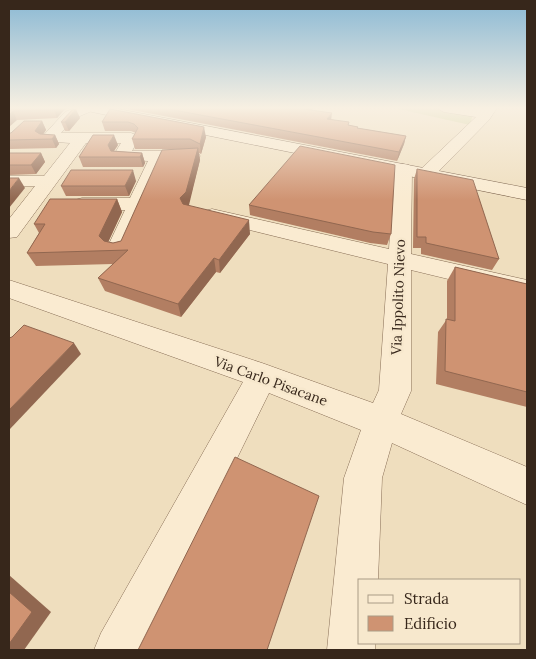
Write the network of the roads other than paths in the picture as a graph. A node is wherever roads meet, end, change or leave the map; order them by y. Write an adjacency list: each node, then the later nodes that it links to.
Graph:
1 (82, 138): 6 (street)
2 (131, 139): 7 (street)
3 (247, 139): 9 (street)
4 (455, 139): 9 (street)
5 (49, 156): 6 (street)
6 (68, 156): 11 (street)
7 (158, 156): 8 (street); 15 (street)
8 (192, 156)
9 (415, 172): 13 (street); 19 (street, Via Ippolito Nievo)
10 (74, 174): 11 (street)
11 (52, 177): 12 (street); 14 (street)
12 (9, 181)
13 (527, 194)
14 (46, 204): 15 (street); 17 (street)
15 (137, 204): 18 (street)
16 (195, 211): 19 (street)
17 (9, 232)
18 (118, 248)
19 (399, 259): 20 (street); 23 (street, Via Ippolito Nievo)
20 (527, 288)
21 (9, 289): 22 (street, Via Carlo Pisacane)
22 (262, 376): 23 (street, Via Carlo Pisacane); 25 (street)
23 (380, 422): 24 (street, Via Carlo Pisacane); 26 (street, Via Ippolito Nievo)
24 (527, 486)
25 (118, 650)
26 (351, 650)

